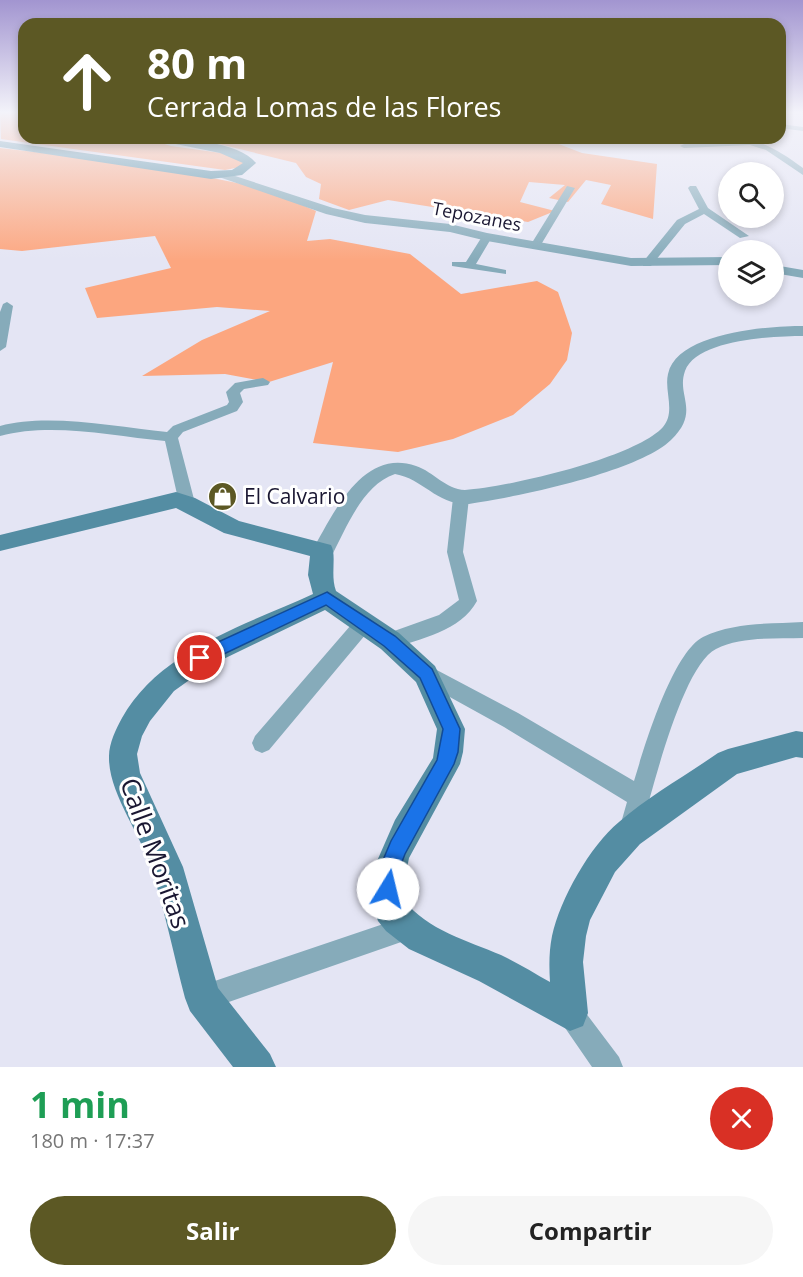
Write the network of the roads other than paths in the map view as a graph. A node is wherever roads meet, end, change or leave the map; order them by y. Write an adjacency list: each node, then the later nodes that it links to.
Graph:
1 (128, 162): 5 (main road)
2 (250, 162): 5 (main road)
3 (789, 162): 4 (street)
4 (803, 172)
5 (223, 175): 10 (street, Tepozanes)
6 (570, 188): 11 (street)
7 (693, 188): 8 (street)
8 (704, 210): 9 (street); 14 (street)
9 (744, 236)
10 (487, 237): 11 (street, Tepozanes); 15 (street)
11 (535, 246): 14 (street, Tepozanes)
12 (718, 261): 14 (street, Tepozanes)
13 (456, 264): 15 (street)
14 (647, 264)
15 (469, 266): 17 (street)
16 (784, 271): 18 (street)
17 (502, 272)
18 (803, 274)
19 (7, 306): 21 (street)
20 (803, 331): 25 (street)
21 (0, 347)
22 (263, 382): 24 (street)
23 (0, 431): 24 (street)
24 (171, 437): 26 (street)
25 (461, 498): 28 (street); 32 (street)
26 (187, 503): 27 (main road); 28 (main road)
27 (0, 543)
28 (323, 551): 29 (main road)
29 (327, 598): 30 (main road); 39 (main road, Calle Moritas)
30 (364, 623): 32 (main road); 34 (street)
31 (803, 630): 36 (street)
32 (390, 641): 33 (main road)
33 (426, 674): 36 (street); 38 (main road)
34 (262, 743)
35 (803, 745): 37 (main road)
36 (640, 797): 37 (street)
37 (628, 833): 40 (main road)
38 (407, 928): 39 (street); 40 (main road)
39 (203, 998): 41 (main road, Calle Moritas)
40 (570, 1013): 42 (street)
41 (256, 1067)
42 (609, 1067)

